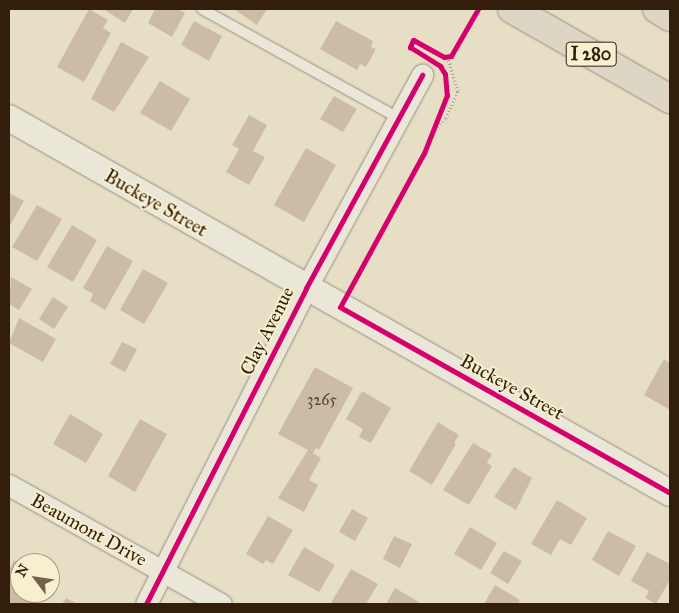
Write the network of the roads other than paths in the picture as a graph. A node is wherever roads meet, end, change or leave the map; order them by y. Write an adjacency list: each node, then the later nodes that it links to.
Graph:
1 (202, 9): 8 (lane)
2 (512, 9): 6 (highway, I 280)
3 (657, 9): 4 (highway)
4 (670, 16)
5 (422, 75): 8 (street, Clay Avenue)
6 (670, 99)
7 (9, 118): 9 (street, Buckeye Street)
8 (399, 118): 9 (street, Clay Avenue)
9 (306, 288): 11 (street, Buckeye Street); 12 (street, Clay Avenue)
10 (9, 485): 12 (street, Beaumont Drive)
11 (670, 494)
12 (163, 572): 13 (street, Clay Avenue); 14 (street, Beaumont Drive)
13 (146, 604)
14 (221, 604)

